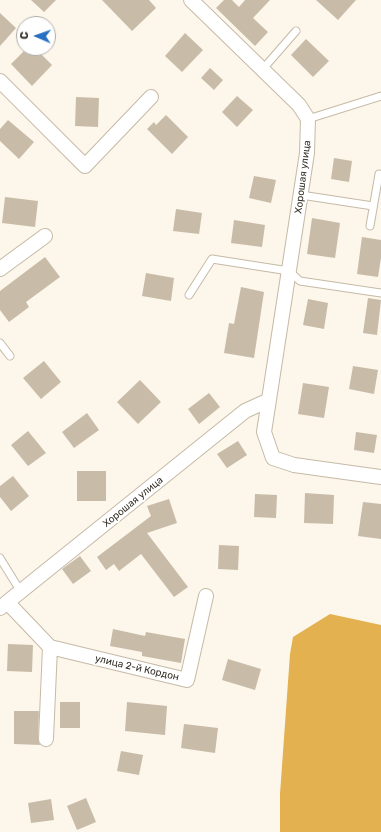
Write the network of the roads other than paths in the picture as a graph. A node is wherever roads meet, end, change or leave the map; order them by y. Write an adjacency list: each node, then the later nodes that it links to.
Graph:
1 (191, 0): 3 (street)
2 (296, 32): 3 (lane)
3 (262, 70): 7 (street)
4 (0, 81): 6 (street)
5 (381, 96): 7 (lane)
6 (151, 97)
7 (308, 119): 9 (street, Хорошая улица)
8 (379, 174): 10 (lane)
9 (301, 196): 10 (lane); 14 (street, Хорошая улица)
10 (373, 206): 11 (lane)
11 (370, 226)
12 (45, 236): 13 (street)
13 (0, 269)
14 (289, 271): 15 (lane); 16 (lane); 19 (street, Хорошая улица)
15 (381, 293)
16 (189, 295)
17 (0, 343): 18 (lane)
18 (10, 356)
19 (269, 400): 20 (street, Хорошая улица); 22 (street, Хорошая улица)
20 (381, 477)
21 (0, 558): 22 (lane)
22 (21, 592): 24 (street, Хорошая улица)
23 (206, 596): 25 (street, улица 2-й Кордон)
24 (4, 606): 25 (street)
25 (50, 647): 26 (street)
26 (46, 739)

